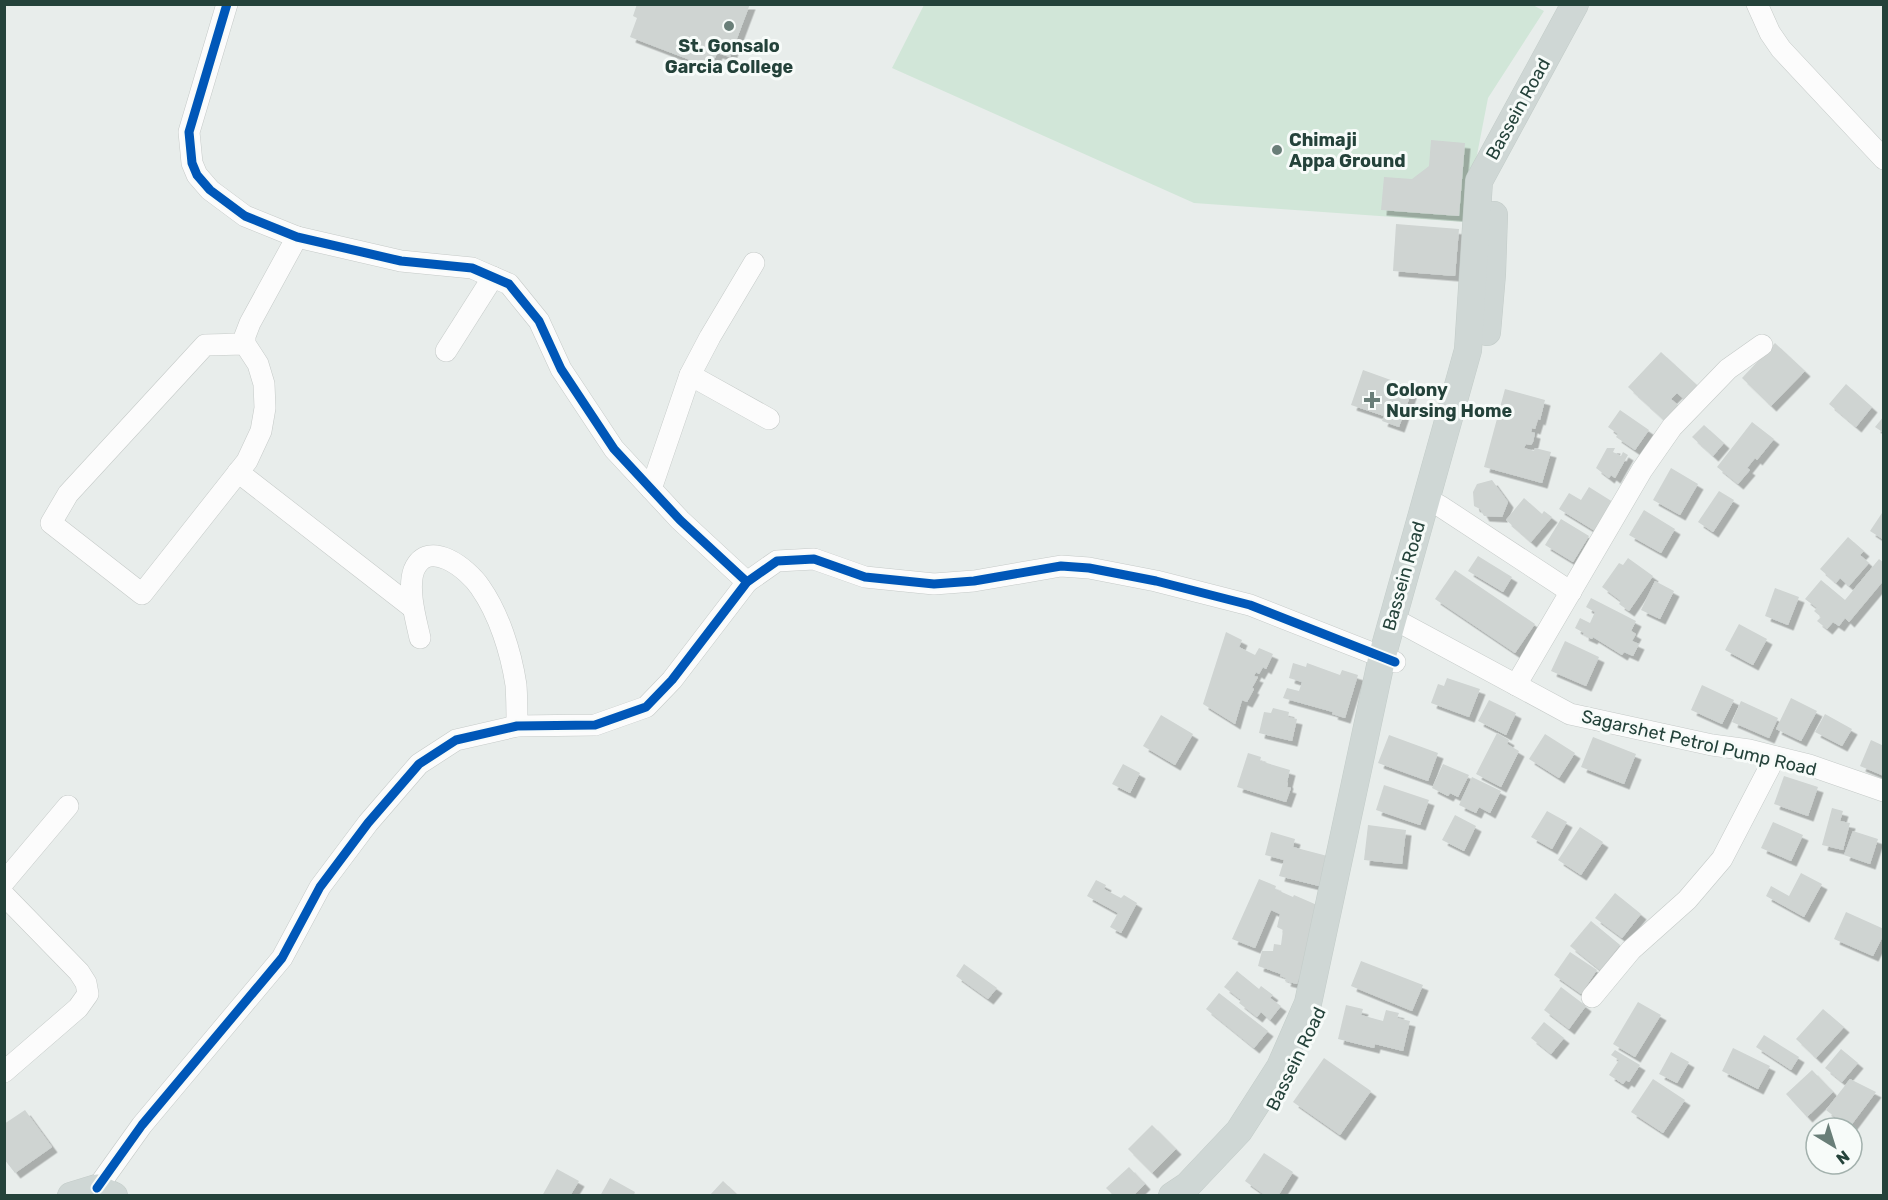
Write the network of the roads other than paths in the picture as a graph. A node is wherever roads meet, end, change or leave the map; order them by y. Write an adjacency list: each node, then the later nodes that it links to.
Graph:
1 (227, 4): 6 (street)
2 (1575, 4): 16 (main road, Bassein Road)
3 (1586, 4): 16 (main road, Bassein Road)
4 (1757, 4): 5 (street)
5 (1884, 159)
6 (297, 237): 8 (street); 9 (street)
7 (754, 263): 12 (street)
8 (493, 277): 11 (street); 15 (street)
9 (245, 344): 14 (street); 14 (street)
10 (1762, 345): 18 (street)
11 (446, 351)
12 (690, 375): 13 (street); 15 (street)
13 (769, 419)
14 (238, 472): 19 (street)
15 (651, 489): 17 (street)
16 (1432, 502): 18 (street); 20 (main road, Bassein Road)
17 (747, 582): 22 (street); 24 (street)
18 (1571, 592): 23 (street)
19 (413, 608): 21 (street); 24 (street)
20 (1400, 622): 22 (main road, Bassein Road); 23 (street, Sagarshet Petrol Pump Road)
21 (420, 638)
22 (1388, 659): 34 (main road, Bassein Road); 35 (main road, Bassein Road)
23 (1516, 686): 25 (street, Sagarshet Petrol Pump Road)
24 (518, 726): 32 (street)
25 (1775, 757): 26 (street, Sagarshet Petrol Pump Road); 30 (street)
26 (1884, 791)
27 (68, 806): 28 (street)
28 (4, 882)
29 (4, 896): 31 (street)
30 (1592, 997)
31 (4, 1072)
32 (106, 1192): 33 (main road)
33 (71, 1196)
34 (1172, 1196)
35 (1202, 1196)

